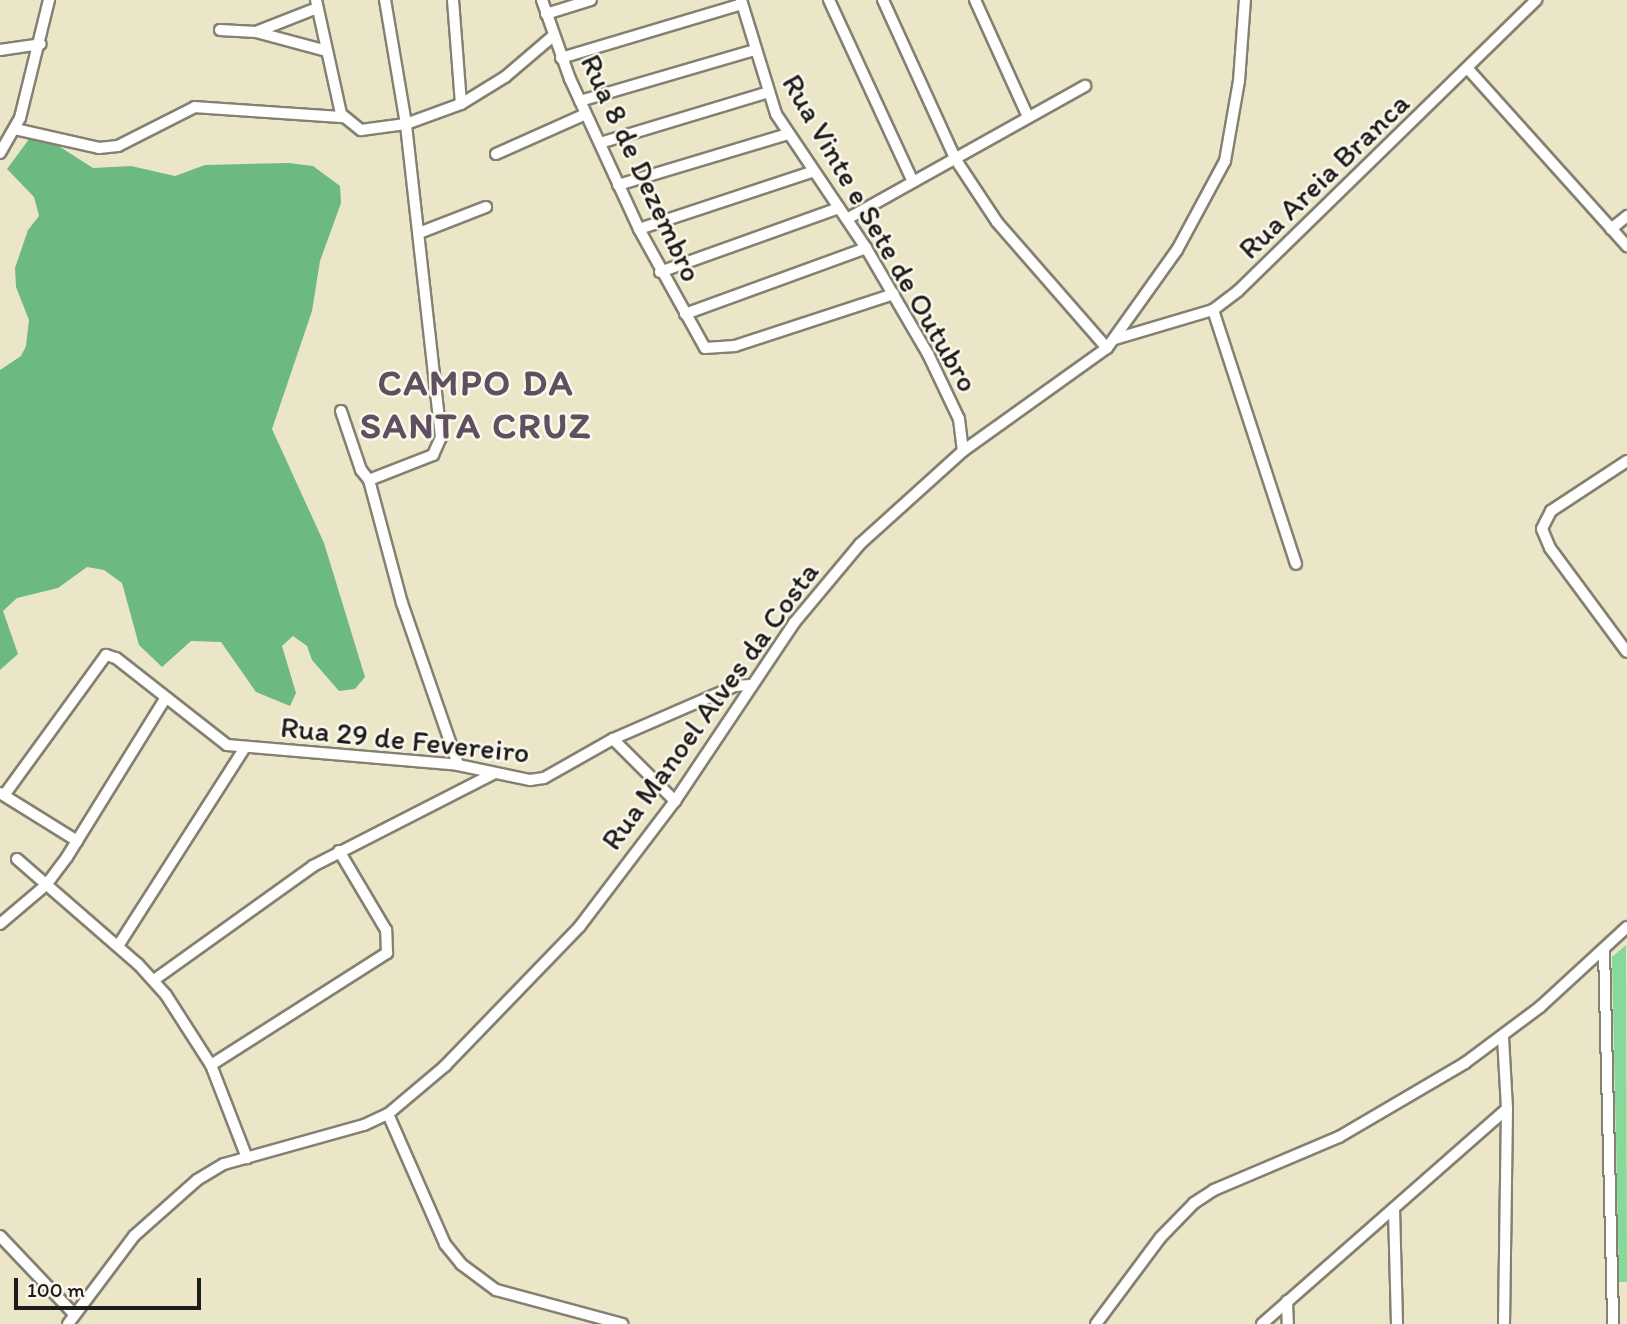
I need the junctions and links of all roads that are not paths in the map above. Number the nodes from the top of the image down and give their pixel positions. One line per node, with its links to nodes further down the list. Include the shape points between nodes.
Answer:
1 (49, 0): 17 (street)
2 (385, 0): 30 (street)
3 (453, 0): 26 (street)
4 (542, 0): 13 (street, Rua 8 de Dezembro)
5 (591, 0): 13 (street)
6 (830, 0): 39 (street)
7 (883, 0): 37 (street)
8 (975, 0): 29 (street)
9 (1245, 0): 54 (street, Rua Manoel Alves da Costa, via 1239,80 1225,161 1177,250)
10 (1536, 0): 22 (street, Rua Areia Branca)
11 (741, 2): 19 (street, Rua Vinte e Sete de Outubro); 21 (street)
12 (316, 4): 15 (street); 20 (street)
13 (546, 13): 16 (street, Rua 8 de Dezembro)
14 (220, 30): 15 (street)
15 (256, 32): 20 (street)
16 (553, 36): 21 (street, Rua 8 de Dezembro); 26 (street, via 505,77)
17 (41, 44): 18 (street); 31 (street)
18 (0, 50)
19 (754, 50): 24 (street, Rua Vinte e Sete de Outubro); 25 (street)
20 (327, 51): 28 (street)
21 (561, 58): 25 (street, Rua 8 de Dezembro)
22 (1469, 70): 46 (street); 52 (street, Rua Areia Branca, via 1252,279)
23 (1085, 86): 29 (street)
24 (766, 93): 32 (street, Rua Vinte e Sete de Outubro); 34 (street)
25 (580, 101): 27 (street, Rua 8 de Dezembro)
26 (461, 104): 30 (street)
27 (586, 114): 34 (street, Rua 8 de Dezembro); 36 (street)
28 (342, 117): 30 (street, via 360,130); 31 (street, via 195,107 118,146 99,148)
29 (1028, 117): 37 (street)
30 (406, 124): 47 (street)
31 (15, 129): 33 (street)
32 (788, 134): 38 (street, Rua Vinte e Sete de Outubro); 40 (street)
33 (4, 141): 35 (street)
34 (600, 143): 40 (street, Rua 8 de Dezembro)
35 (0, 153)
36 (496, 154)
37 (956, 160): 39 (street); 55 (street, via 997,222)
38 (814, 171): 42 (street, Rua Vinte e Sete de Outubro); 45 (street)
39 (913, 182): 44 (street)
40 (618, 185): 45 (street, Rua 8 de Dezembro)
41 (486, 207): 47 (street)
42 (839, 208): 44 (street, Rua Vinte e Sete de Outubro); 50 (street)
43 (1627, 216): 46 (street)
44 (847, 219): 49 (street, Rua Vinte e Sete de Outubro)
45 (639, 229): 50 (street, Rua 8 de Dezembro)
46 (1611, 229): 48 (street)
47 (419, 233): 59 (street, via 440,415 439,446 427,458)
48 (1627, 246)
49 (866, 248): 51 (street, Rua Vinte e Sete de Outubro); 53 (street)
50 (660, 272): 53 (street, Rua 8 de Dezembro)
51 (894, 294): 53 (street, Rua 8 de Dezembro, via 709,350); 57 (street, Rua Vinte e Sete de Outubro, via 948,392 959,419)
52 (1213, 310): 54 (street, Rua Areia Branca); 60 (street)
53 (685, 314)
54 (1115, 339): 55 (street, Rua Manoel Alves da Costa)
55 (1107, 348): 57 (street, Rua Manoel Alves da Costa)
56 (341, 411): 59 (street, via 361,470)
57 (963, 451): 62 (street, Rua Manoel Alves da Costa, via 860,544 801,614)
58 (1627, 461): 61 (street, via 1551,511 1542,529 1550,548)
59 (369, 480): 66 (street, via 402,603)
60 (1296, 564)
61 (1627, 652)
62 (751, 685): 64 (street, Rua 29 de Fevereiro, via 735,686); 69 (street, Rua Manoel Alves da Costa)
63 (165, 699): 65 (street, Rua 29 de Fevereiro, via 215,739); 68 (street, Rua 29 de Fevereiro, via 116,658 106,655); 70 (street)
64 (613, 739): 67 (street, Rua 29 de Fevereiro, via 544,778); 69 (street)
65 (244, 749): 66 (street, Rua 29 de Fevereiro); 76 (street)
66 (458, 765): 67 (street, Rua 29 de Fevereiro)
67 (493, 774): 71 (street)
68 (2, 794): 70 (street)
69 (675, 801): 82 (street, Rua Manoel Alves da Costa, via 580,926 445,1066)
70 (76, 841): 73 (street)
71 (339, 850): 78 (street); 80 (street, via 380,918 388,950)
72 (17, 859): 73 (street)
73 (46, 885): 74 (street); 76 (street)
74 (0, 924)
75 (1627, 927): 77 (street)
76 (118, 946): 78 (street)
77 (1604, 948): 79 (street); 94 (street)
78 (154, 980): 80 (street)
79 (1503, 1037): 81 (street); 89 (street, via 1339,1137 1214,1190 1194,1203 1160,1238)
80 (211, 1065): 83 (street)
81 (1507, 1109): 84 (street); 93 (street)
82 (388, 1114): 83 (street, Rua Manoel Alves da Costa, via 364,1125); 88 (street, via 446,1244 461,1264 496,1290)
83 (247, 1157): 87 (street, Rua Manoel Alves da Costa, via 197,1180 167,1204 134,1236)
84 (1394, 1209): 86 (street); 92 (street)
85 (0, 1237): 87 (street)
86 (1287, 1301): 90 (street); 91 (street)
87 (71, 1319)
88 (622, 1324)
89 (1096, 1324)
90 (1262, 1324)
91 (1288, 1324)
92 (1397, 1324)
93 (1504, 1324)
94 (1613, 1324)

